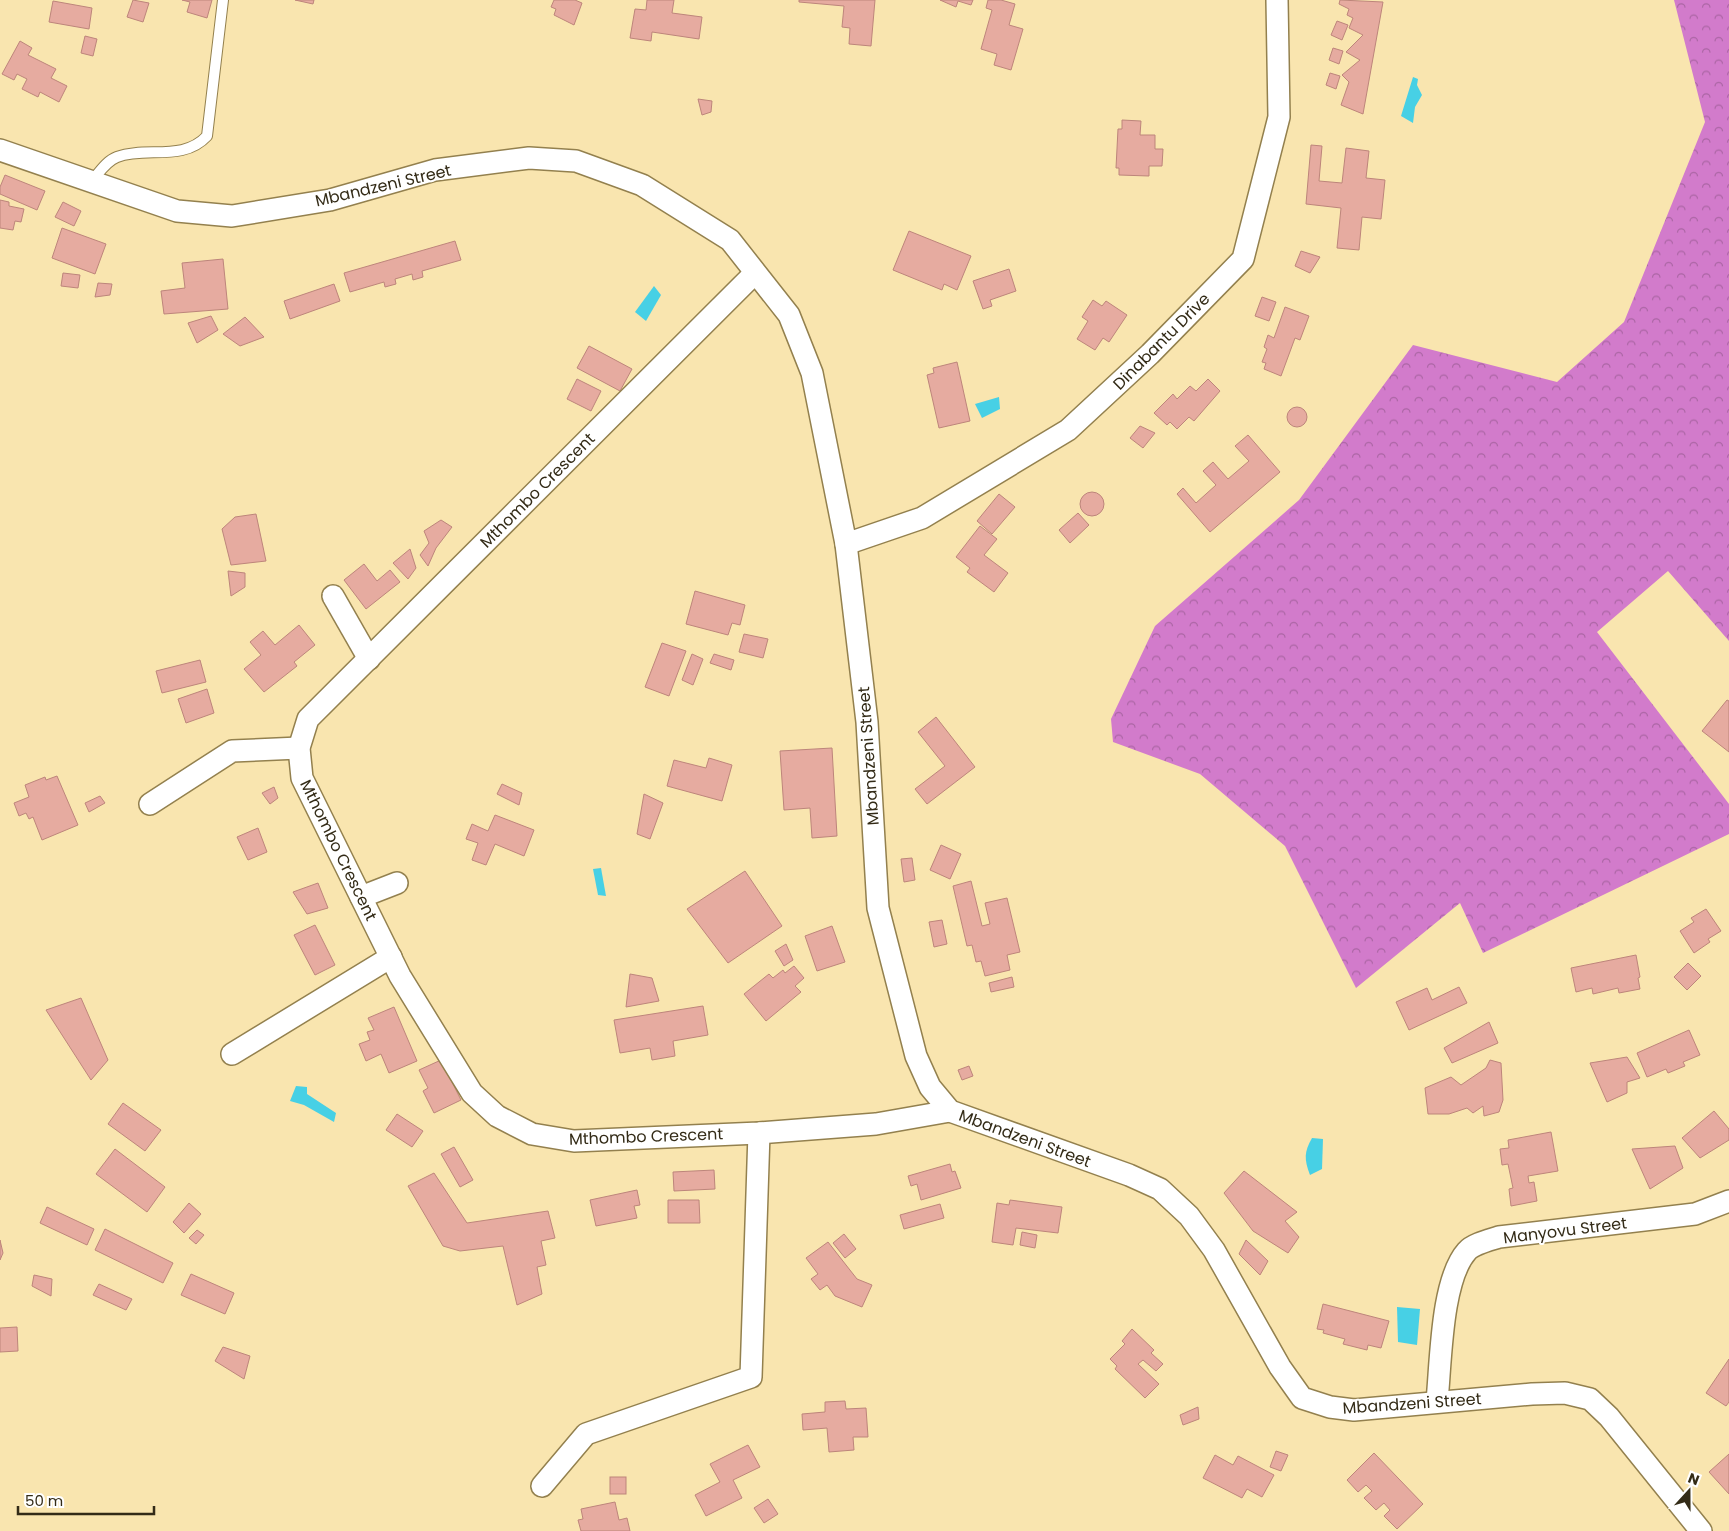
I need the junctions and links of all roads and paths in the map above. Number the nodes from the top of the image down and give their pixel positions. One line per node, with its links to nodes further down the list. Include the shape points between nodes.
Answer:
1 (223, 0): 4 (lane, via 207,136 190,149 137,152 116,158)
2 (1277, 0): 6 (street, Dinabantu Drive, via 1279,117 1243,259 1150,354 1068,430 922,518)
3 (0, 150): 4 (street, Mbandzeni Street)
4 (92, 182): 5 (street, Mbandzeni Street, via 177,211 232,216 330,200 435,170 530,158 576,161 642,186 730,240)
5 (754, 274): 6 (street, Mbandzeni Street, via 789,315 812,373); 8 (street, Mthombo Crescent)
6 (846, 544): 15 (street, Mbandzeni Street, via 868,722 878,908 916,1056 930,1087)
7 (333, 596): 8 (street)
8 (369, 658): 9 (street, Mthombo Crescent, via 308,719)
9 (299, 748): 10 (street, via 232,751); 12 (street, Mthombo Crescent, via 302,778)
10 (150, 804)
11 (397, 883): 12 (street)
12 (361, 897): 13 (street, Mthombo Crescent)
13 (391, 957): 14 (street); 16 (street, Mthombo Crescent, via 472,1093 497,1116 532,1134 574,1141)
14 (232, 1054)
15 (950, 1111): 16 (street, Mthombo Crescent, via 876,1124); 18 (street, Mbandzeni Street, via 1129,1175 1160,1190 1189,1216 1214,1250 1280,1367 1302,1398 1330,1408 1354,1410)
16 (760, 1133): 19 (street, via 751,1377 586,1434)
17 (1729, 1201): 18 (street, Manyovu Street, via 1696,1214 1499,1237 1468,1249 1457,1266 1448,1296)
18 (1437, 1401): 20 (street, Mbandzeni Street, via 1565,1393 1590,1399 1609,1417)
19 (542, 1486)
20 (1701, 1531)

